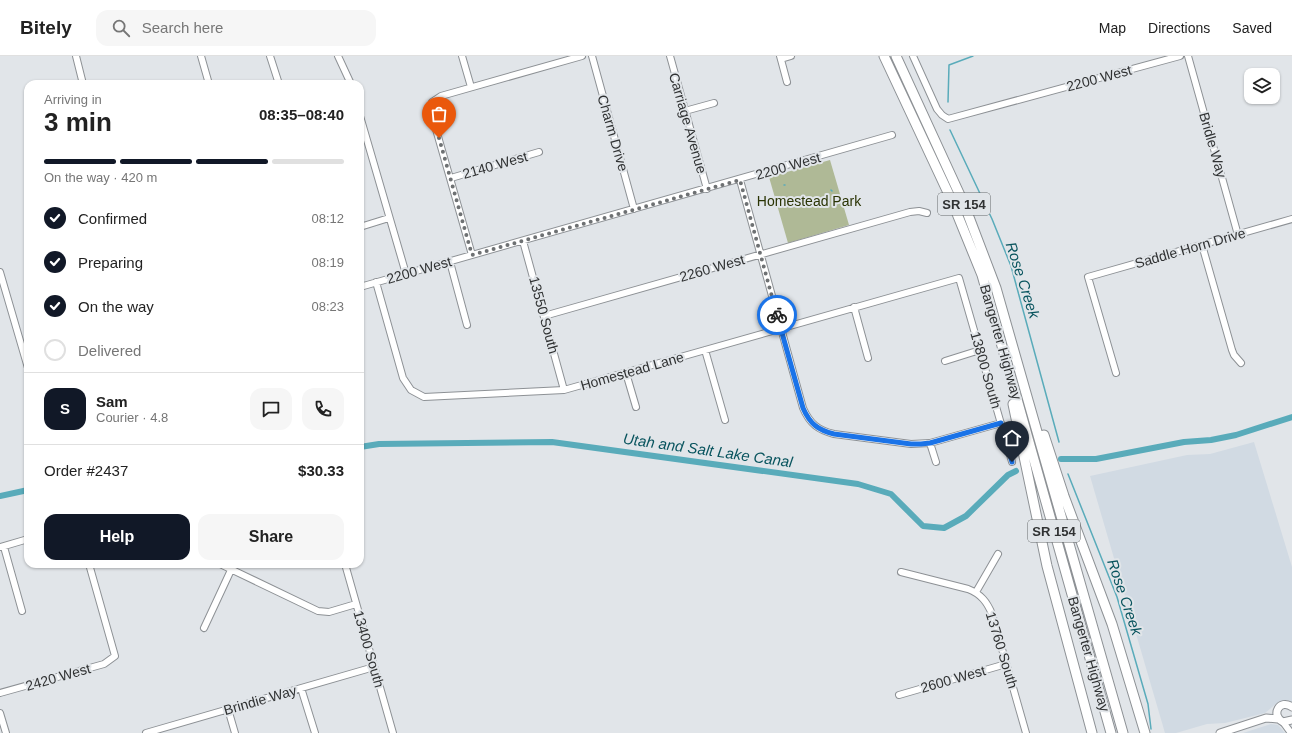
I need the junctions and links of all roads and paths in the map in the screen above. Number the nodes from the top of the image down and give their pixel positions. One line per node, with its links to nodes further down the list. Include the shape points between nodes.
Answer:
1 (76, 56): 16 (street)
2 (201, 56): 17 (street)
3 (270, 56): 18 (street)
4 (338, 56): 19 (street)
5 (462, 56): 21 (street)
6 (582, 56): 21 (street)
7 (592, 56): 30 (street, Charm Drive)
8 (670, 56): 23 (street, Carriage Avenue)
9 (791, 56): 15 (street)
10 (884, 56): 50 (highway, Bangerter Highway / SR 154, via 958,214 982,275)
11 (896, 56): 55 (highway, Bangerter Highway / SR 154, via 977,236)
12 (913, 56): 13 (street, 2200 West, via 937,108 948,119)
13 (1180, 56)
14 (1188, 56): 35 (street, Bridle Way)
15 (780, 58): 20 (street)
16 (82, 80)
17 (208, 80)
18 (277, 80)
19 (349, 80)
20 (787, 82)
21 (471, 87): 27 (street, via 441,96 432,102 431,112)
22 (714, 103): 23 (street)
23 (685, 110): 29 (street, Carriage Avenue)
24 (364, 130): 32 (street)
25 (892, 135): 28 (street, 2200 West)
26 (539, 152): 27 (street, 2140 West)
27 (451, 178): 39 (street)
28 (740, 180): 29 (street, 2200 West); 38 (street)
29 (707, 189): 30 (street, 2200 West)
30 (634, 209): 36 (street, 2200 West)
31 (927, 213): 38 (street, 2260 West, via 910,212)
32 (389, 218): 34 (street); 42 (street)
33 (1292, 219): 35 (street, Saddle Horn Drive)
34 (364, 226)
35 (1238, 235): 37 (street, Saddle Horn Drive)
36 (523, 241): 39 (street, 2200 West); 47 (street, 13550 South)
37 (1202, 245): 57 (street, via 1232,350); 59 (street, Saddle Horn Drive, via 1088,277)
38 (760, 254): 47 (street, 2260 West); 49 (street)
39 (472, 255): 40 (street, 2200 West)
40 (450, 262): 42 (street, 2200 West); 48 (street)
41 (0, 272): 53 (street)
42 (406, 274): 44 (street, 2200 West)
43 (959, 278): 46 (street, Homestead Lane); 52 (street, 13800 South)
44 (376, 282): 45 (street, 2200 West); 60 (street, Homestead Lane, via 403,378 411,390 424,397)
45 (364, 286)
46 (854, 307): 49 (street, Homestead Lane); 54 (street)
47 (544, 316): 60 (street, 13550 South)
48 (467, 325)
49 (781, 328): 51 (street, Homestead Lane); 64 (street, via 803,408 814,426 834,434 911,444)
50 (998, 329): 97 (highway, via 1039,536); 98 (highway, Bangerter Highway / SR 154)
51 (705, 350): 58 (street, Homestead Lane); 62 (street)
52 (980, 350): 56 (street); 63 (street, 13800 South)
53 (24, 354)
54 (868, 358)
55 (1017, 358): 99 (highway, Bangerter Highway / SR 154); 100 (highway, via 1066,502 1112,624)
56 (945, 361)
57 (1241, 363)
58 (626, 372): 60 (street, Homestead Lane); 61 (street)
59 (1116, 373)
60 (564, 390)
61 (636, 408)
62 (725, 420)
63 (1001, 423): 64 (street); 66 (street, 13800 South)
64 (930, 443): 65 (street)
65 (936, 462)
66 (1012, 462)
67 (24, 539): 68 (street)
68 (2, 547): 77 (street)
69 (998, 554): 75 (street)
70 (89, 568): 82 (street, 2420 West, via 115,656 104,664)
71 (227, 568): 73 (street)
72 (346, 568): 76 (street, 13400 South)
73 (231, 570): 76 (street, via 318,611 329,612); 78 (street)
74 (901, 572): 75 (street)
75 (976, 592): 79 (street, 13760 South, via 989,608)
76 (356, 604): 80 (street, 13400 South)
77 (22, 611)
78 (204, 628)
79 (1006, 664): 83 (street, 2600 West); 96 (street, 13760 South)
80 (374, 667): 81 (street, Brindie Way); 95 (street, 13400 South)
81 (301, 688): 85 (street, Brindie Way); 94 (street)
82 (0, 694)
83 (899, 695)
84 (1292, 706): 86 (main road, via 1283,704)
85 (228, 709): 92 (street, Brindie Way); 93 (street)
86 (1277, 709): 88 (main road); 89 (main road, via 1276,714)
87 (0, 713): 91 (street)
88 (1266, 718): 89 (main road); 101 (main road)
89 (1281, 721): 90 (main road); 102 (street)
90 (1292, 721): 102 (street)
91 (6, 733)
92 (146, 733)
93 (235, 733)
94 (315, 733)
95 (393, 733)
96 (1026, 733)
97 (1092, 733)
98 (1111, 733)
99 (1123, 733)
100 (1145, 733)
101 (1220, 733)
102 (1291, 733)

